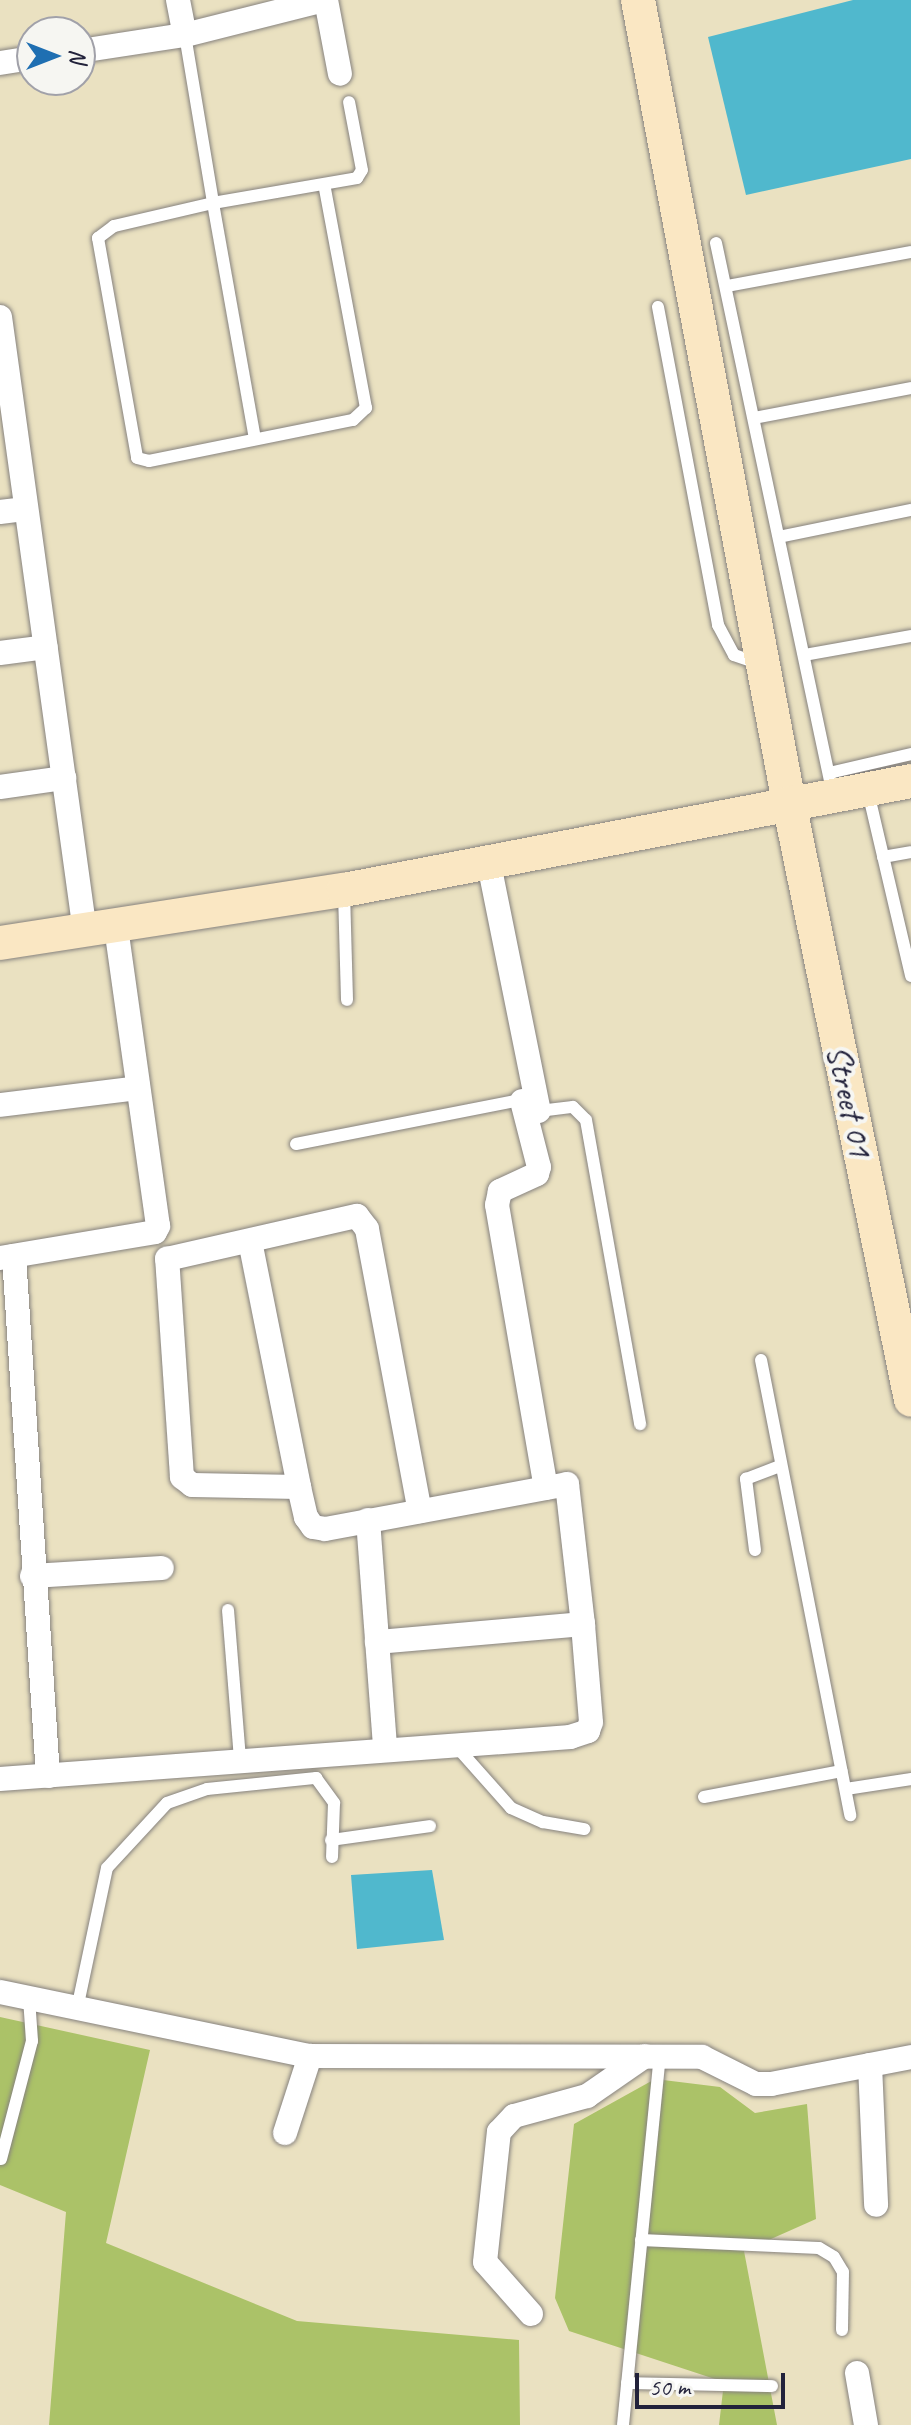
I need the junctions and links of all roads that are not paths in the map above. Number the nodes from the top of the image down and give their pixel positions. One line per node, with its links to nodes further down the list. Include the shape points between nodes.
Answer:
1 (178, 0): 4 (street)
2 (325, 0): 4 (street); 6 (street)
3 (638, 0): 27 (street, Street 01)
4 (185, 35): 5 (street); 9 (lane)
5 (96, 49)
6 (340, 74)
7 (349, 102): 8 (lane, via 362,170 357,178)
8 (325, 188): 9 (lane); 18 (lane, via 366,408 353,420)
9 (213, 203): 18 (lane); 18 (lane, via 114,226 98,238 131,442 137,458 149,461)
10 (716, 243): 12 (lane)
11 (911, 252): 12 (lane)
12 (727, 286): 17 (lane)
13 (658, 307): 27 (lane, via 718,625 734,655)
14 (0, 317): 15 (street)
15 (4, 372): 19 (street)
16 (911, 388): 17 (lane)
17 (754, 418): 22 (lane)
18 (255, 439)
19 (26, 509): 21 (street); 24 (street)
20 (911, 510): 22 (lane)
21 (0, 512)
22 (779, 537): 26 (lane)
23 (911, 636): 26 (lane)
24 (46, 647): 25 (street); 29 (street)
25 (0, 653)
26 (804, 655): 31 (lane)
27 (763, 665): 34 (street, Street 01)
28 (911, 754): 31 (lane)
29 (64, 778): 32 (street); 39 (street)
30 (911, 781): 33 (street)
31 (831, 784): 33 (street); 34 (street)
32 (0, 787)
33 (867, 789): 36 (lane)
34 (789, 803): 37 (street); 50 (street, Street 01)
35 (911, 852): 36 (lane)
36 (883, 857): 41 (lane)
37 (488, 859): 38 (street); 44 (street)
38 (344, 890): 39 (street); 42 (lane)
39 (101, 930): 40 (street); 43 (street)
40 (0, 943)
41 (911, 976)
42 (347, 1000)
43 (138, 1088): 45 (street); 48 (street, via 155,1232)
44 (532, 1102): 46 (lane); 51 (lane, via 573,1107 586,1120); 54 (street, via 537,1174 500,1191 497,1205)
45 (0, 1105)
46 (296, 1144)
47 (250, 1241): 53 (street); 53 (street, via 167,1259 178,1466 192,1485); 55 (street, via 343,1215 357,1216 367,1229)
48 (7, 1257): 59 (street)
49 (761, 1360): 52 (lane)
50 (911, 1400)
51 (640, 1424)
52 (780, 1466): 57 (lane, via 746,1479); 66 (lane)
53 (299, 1487): 56 (street, via 313,1527)
54 (546, 1488): 55 (street); 61 (street, via 567,1484)
55 (420, 1511): 56 (street)
56 (368, 1520): 62 (street)
57 (755, 1550)
58 (162, 1568): 59 (street)
59 (32, 1576): 67 (street)
60 (228, 1610): 65 (lane)
61 (583, 1624): 62 (street); 63 (street, via 591,1707 588,1731 570,1737)
62 (377, 1642): 64 (street)
63 (454, 1744): 64 (street); 74 (lane, via 474,1773 511,1808 543,1822)
64 (385, 1748): 65 (street)
65 (240, 1758): 67 (street)
66 (842, 1771): 70 (lane); 71 (lane)
67 (48, 1776): 68 (street)
68 (0, 1779)
69 (911, 1779): 70 (lane)
70 (846, 1789): 72 (lane)
71 (704, 1797)
72 (850, 1815)
73 (430, 1826): 75 (lane)
74 (584, 1829)
75 (331, 1840): 76 (lane); 79 (lane, via 334,1803 316,1778 207,1789 167,1803 107,1868)
76 (332, 1857)
77 (0, 1992): 78 (street)
78 (29, 1998): 79 (street); 85 (lane, via 32,2041)
79 (77, 2009): 80 (street)
80 (310, 2056): 81 (street); 84 (street)
81 (652, 2056): 83 (street, via 716,2060 756,2084); 87 (lane); 88 (street, via 587,2096 514,2116 499,2132 485,2262)
82 (911, 2057): 83 (street)
83 (870, 2065): 86 (street)
84 (285, 2133)
85 (1, 2159)
86 (876, 2205)
87 (641, 2240): 89 (lane, via 819,2248 834,2257 843,2272); 91 (lane)
88 (531, 2314)
89 (842, 2330)
90 (857, 2373): 94 (street)
91 (627, 2383): 92 (lane); 93 (lane)
92 (772, 2386)
93 (623, 2425)
94 (866, 2425)

